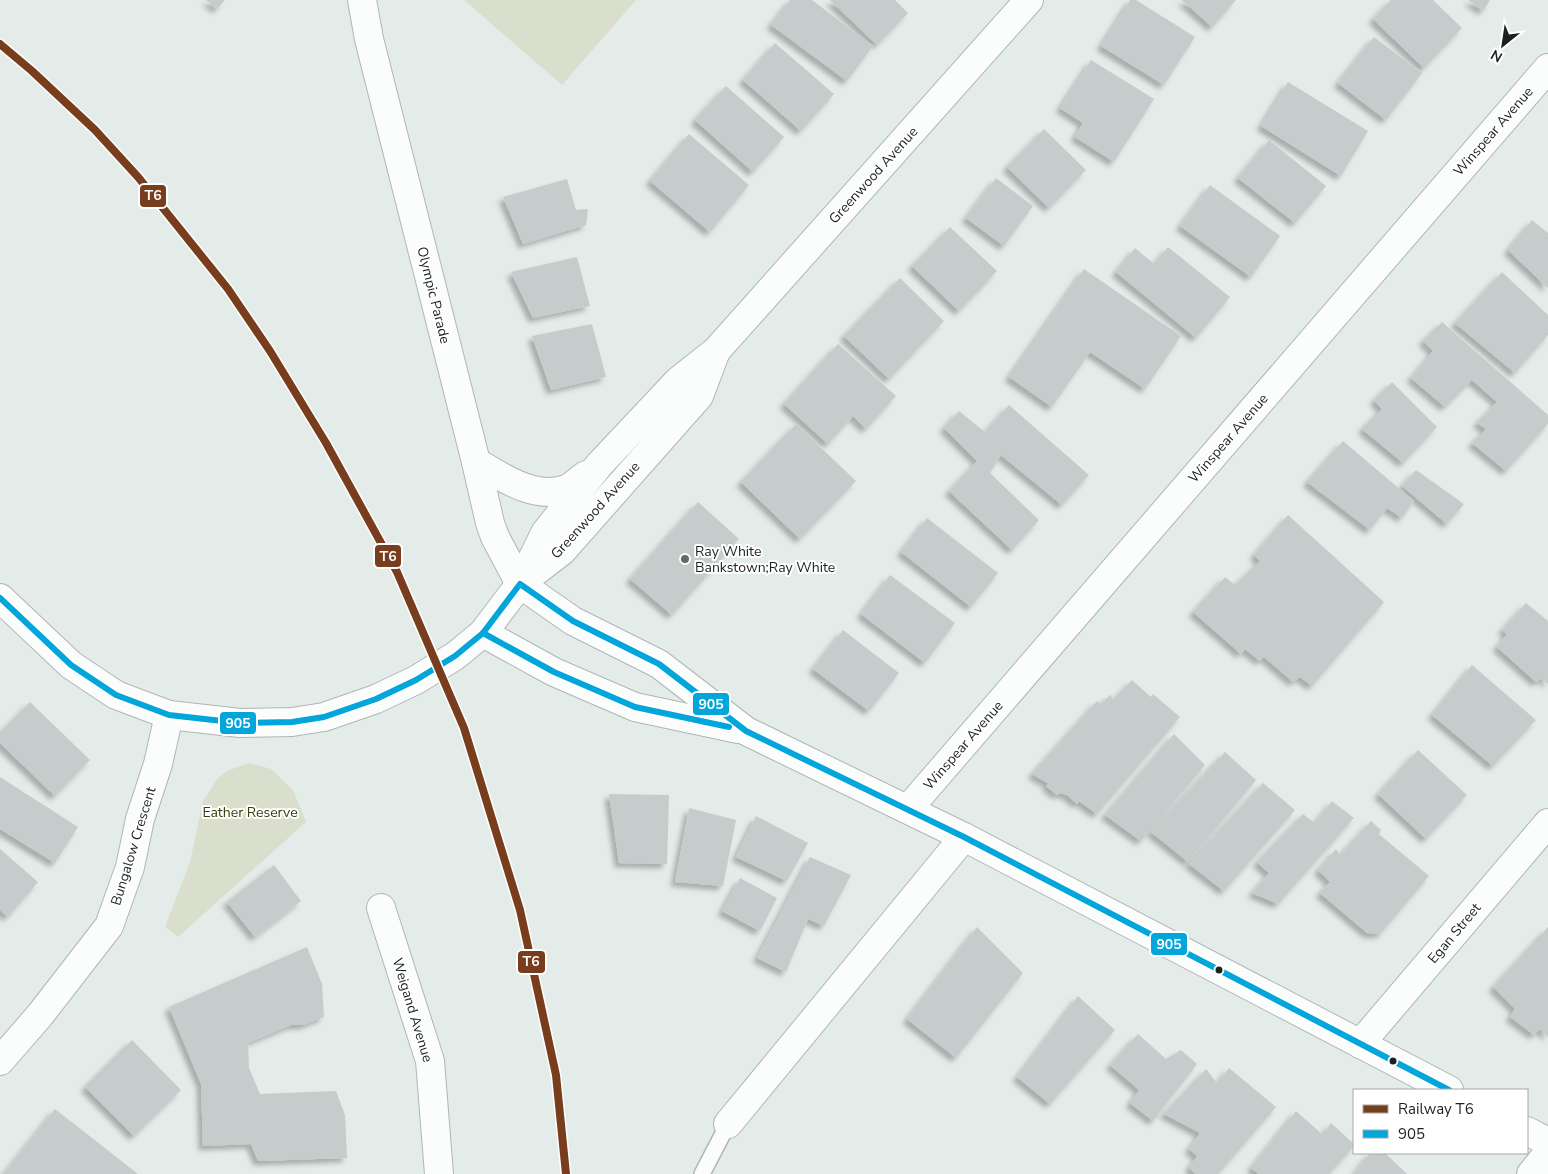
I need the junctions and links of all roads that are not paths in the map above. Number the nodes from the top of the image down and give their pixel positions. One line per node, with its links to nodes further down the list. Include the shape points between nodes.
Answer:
1 (362, 0): 5 (main road, Olympic Parade, via 369,39)
2 (1029, 0): 4 (main road, Greenwood Avenue)
3 (1548, 68): 12 (main road, Winspear Avenue)
4 (716, 351): 6 (main road, Greenwood Avenue, via 678,380); 7 (main road, Greenwood Avenue, via 698,396 562,551)
5 (476, 462): 6 (main road, via 507,480 548,492 568,488); 7 (main road, Olympic Parade, via 495,537)
6 (599, 465): 7 (main road, Greenwood Avenue, via 545,533)
7 (520, 584): 9 (main road); 11 (main road, via 573,621 659,664)
8 (0, 598): 10 (main road, via 71,665 116,694)
9 (483, 633): 10 (main road, via 455,656 416,680 376,699 324,717 292,722 240,723); 11 (main road, via 554,672 635,707)
10 (170, 715): 17 (main road, Bungalow Crescent, via 140,819 130,867 109,926)
11 (746, 731): 12 (main road)
12 (908, 809): 14 (main road)
13 (1548, 823): 16 (main road, Egan Street)
14 (964, 837): 16 (main road); 19 (main road)
15 (382, 908): 23 (main road, Weigand Avenue, via 430,1061)
16 (1360, 1044): 18 (main road)
17 (0, 1061)
18 (1447, 1089)
19 (728, 1124): 24 (lane)
20 (1528, 1132): 21 (main road)
21 (1548, 1142)
22 (1548, 1153): 25 (main road)
23 (439, 1174)
24 (702, 1174)
25 (1531, 1174)

